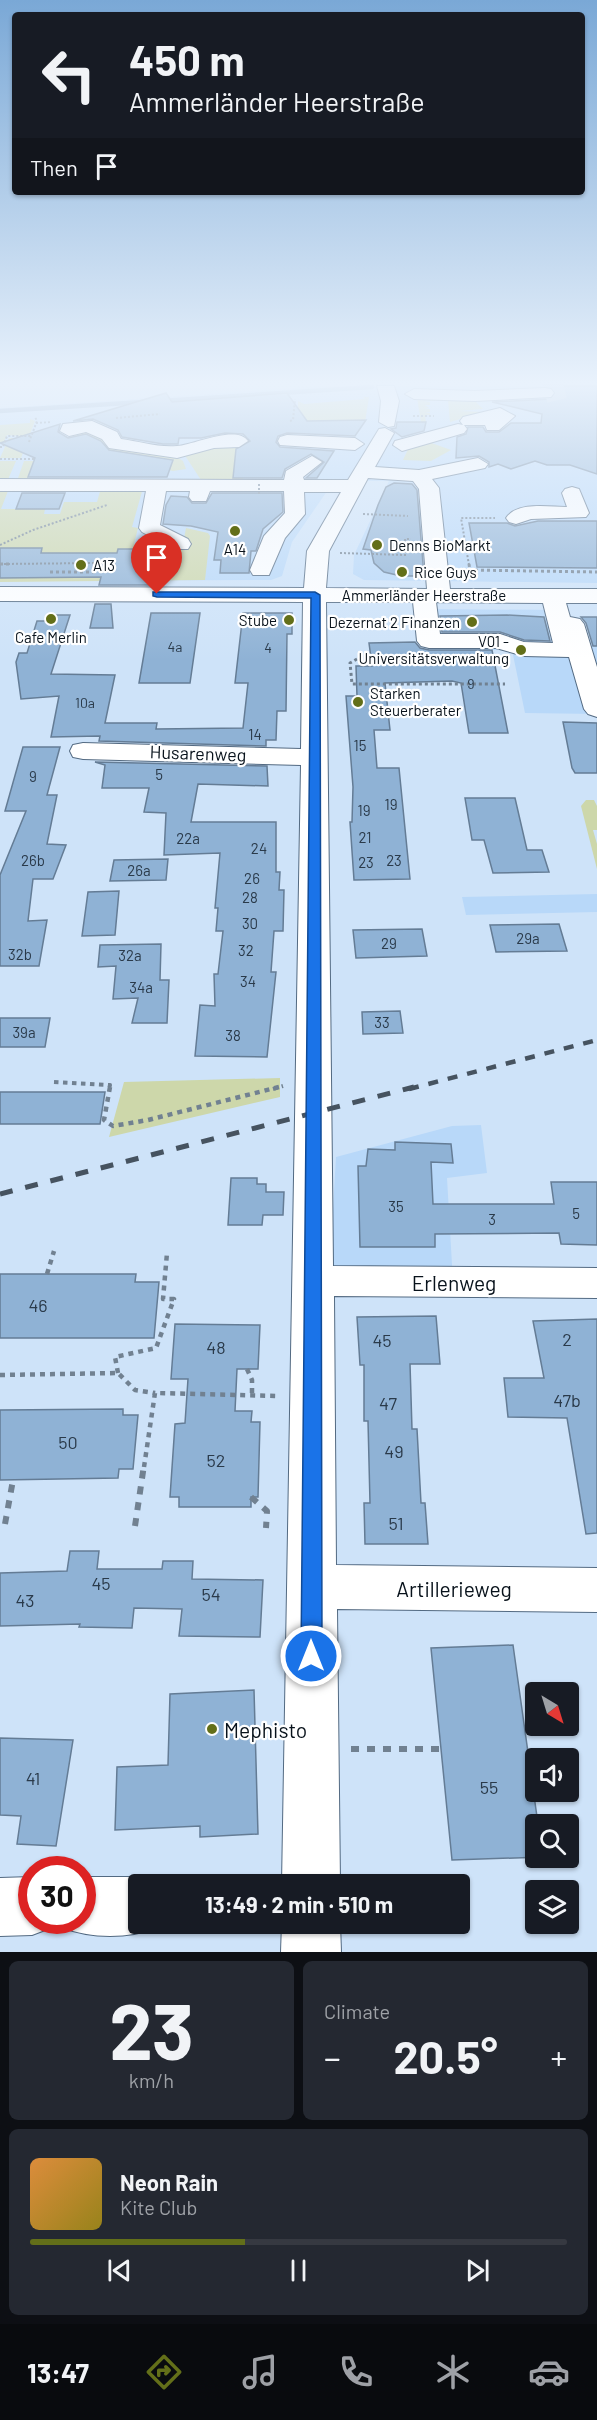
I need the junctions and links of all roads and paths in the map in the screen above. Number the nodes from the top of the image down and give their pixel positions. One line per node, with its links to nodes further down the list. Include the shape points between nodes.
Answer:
1 (191, 477): 11 (street)
2 (294, 477): 12 (street)
3 (333, 477): 5 (street, via 333,481)
4 (339, 477): 12 (street)
5 (347, 477)
6 (360, 477): 21 (street)
7 (434, 477): 17 (street, via 429,488)
8 (158, 482): 10 (street, via 67,492); 11 (street); 20 (path); 28 (street, via 149,528 180,535)
9 (259, 484): 14 (path, bridge)
10 (0, 485)
11 (196, 485): 12 (street)
12 (296, 485): 30 (street, via 292,496 295,514 275,536 255,570)
13 (572, 493): 15 (street)
14 (259, 494)
15 (588, 513): 18 (street, via 528,513)
16 (367, 515): 17 (path, via 393,512)
17 (433, 516): 19 (street)
18 (516, 518): 25 (path, via 461,518)
19 (435, 539): 21 (path, via 405,539 406,555); 32 (street)
20 (0, 545)
21 (318, 551): 30 (street)
22 (97, 563): 23 (path); 24 (path); 26 (path, via 94,572)
23 (114, 563)
24 (0, 564)
25 (470, 570): 27 (path); 29 (path)
26 (50, 572)
27 (597, 572)
28 (176, 580): 30 (street, Ammerländer Heerstraße); 31 (street, Ammerländer Heerstraße)
29 (472, 585)
30 (299, 588): 32 (street, Ammerländer Heerstraße); 39 (street)
31 (0, 594)
32 (431, 595): 33 (street, Ammerländer Heerstraße); 33 (street, via 429,641 500,642 526,650 567,650)
33 (558, 596): 34 (street, Ammerländer Heerstraße); 37 (street)
34 (597, 596)
35 (357, 658): 36 (path, via 350,663 352,684)
36 (505, 684)
37 (597, 709)
38 (83, 752): 39 (street, Husarenweg)
39 (314, 757): 40 (street)
40 (315, 1078): 41 (path, via 113,1126 104,1120 110,1085); 45 (street)
41 (54, 1082)
42 (54, 1251): 44 (path)
43 (167, 1253): 48 (path, via 163,1299 174,1299 156,1348 115,1356)
44 (47, 1274)
45 (312, 1281): 46 (street, Erlenweg); 58 (street)
46 (597, 1283)
47 (247, 1370): 51 (path)
48 (118, 1373): 49 (path); 50 (path, via 135,1390)
49 (0, 1375)
50 (155, 1393): 51 (path); 56 (path)
51 (252, 1395): 52 (path)
52 (291, 1396)
53 (13, 1480): 55 (path)
54 (251, 1497): 57 (path, via 267,1511)
55 (5, 1524)
56 (135, 1526)
57 (266, 1528)
58 (312, 1587): 59 (street, Artillerieweg); 62 (street)
59 (597, 1590)
60 (346, 1749): 61 (path)
61 (441, 1749)
62 (311, 1874)
63 (0, 1906): 64 (street)
64 (18, 1906)
65 (96, 1906): 66 (street)
66 (128, 1906)
67 (311, 1934): 68 (street)
68 (310, 1952)

